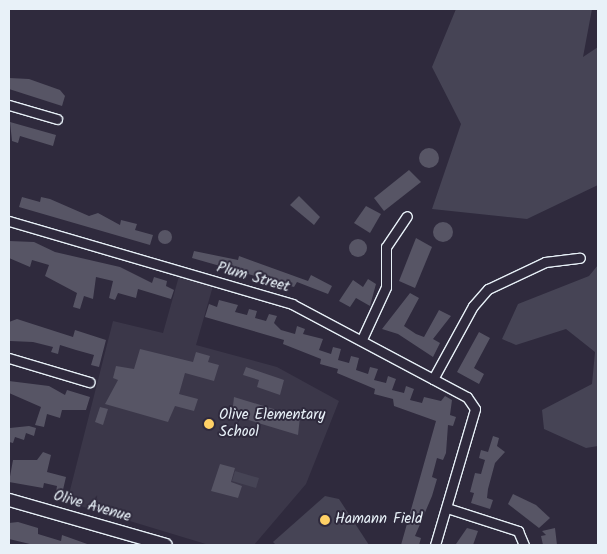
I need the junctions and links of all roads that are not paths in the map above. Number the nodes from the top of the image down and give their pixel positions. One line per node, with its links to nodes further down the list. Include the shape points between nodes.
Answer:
1 (9, 105): 2 (street)
2 (57, 119)
3 (407, 216): 6 (street, via 386,246 386,287)
4 (9, 221): 6 (street, Plum Street, via 292,304)
5 (580, 258): 8 (street, via 545,262 488,289 473,306)
6 (362, 339): 8 (street, Plum Street)
7 (9, 358): 9 (street)
8 (434, 379): 11 (street, Plum Street, via 473,402 475,410)
9 (89, 382)
10 (9, 500): 12 (street, Olive Avenue)
11 (447, 508): 13 (street); 14 (street, via 518,531)
12 (166, 545)
13 (435, 545)
14 (524, 545)

